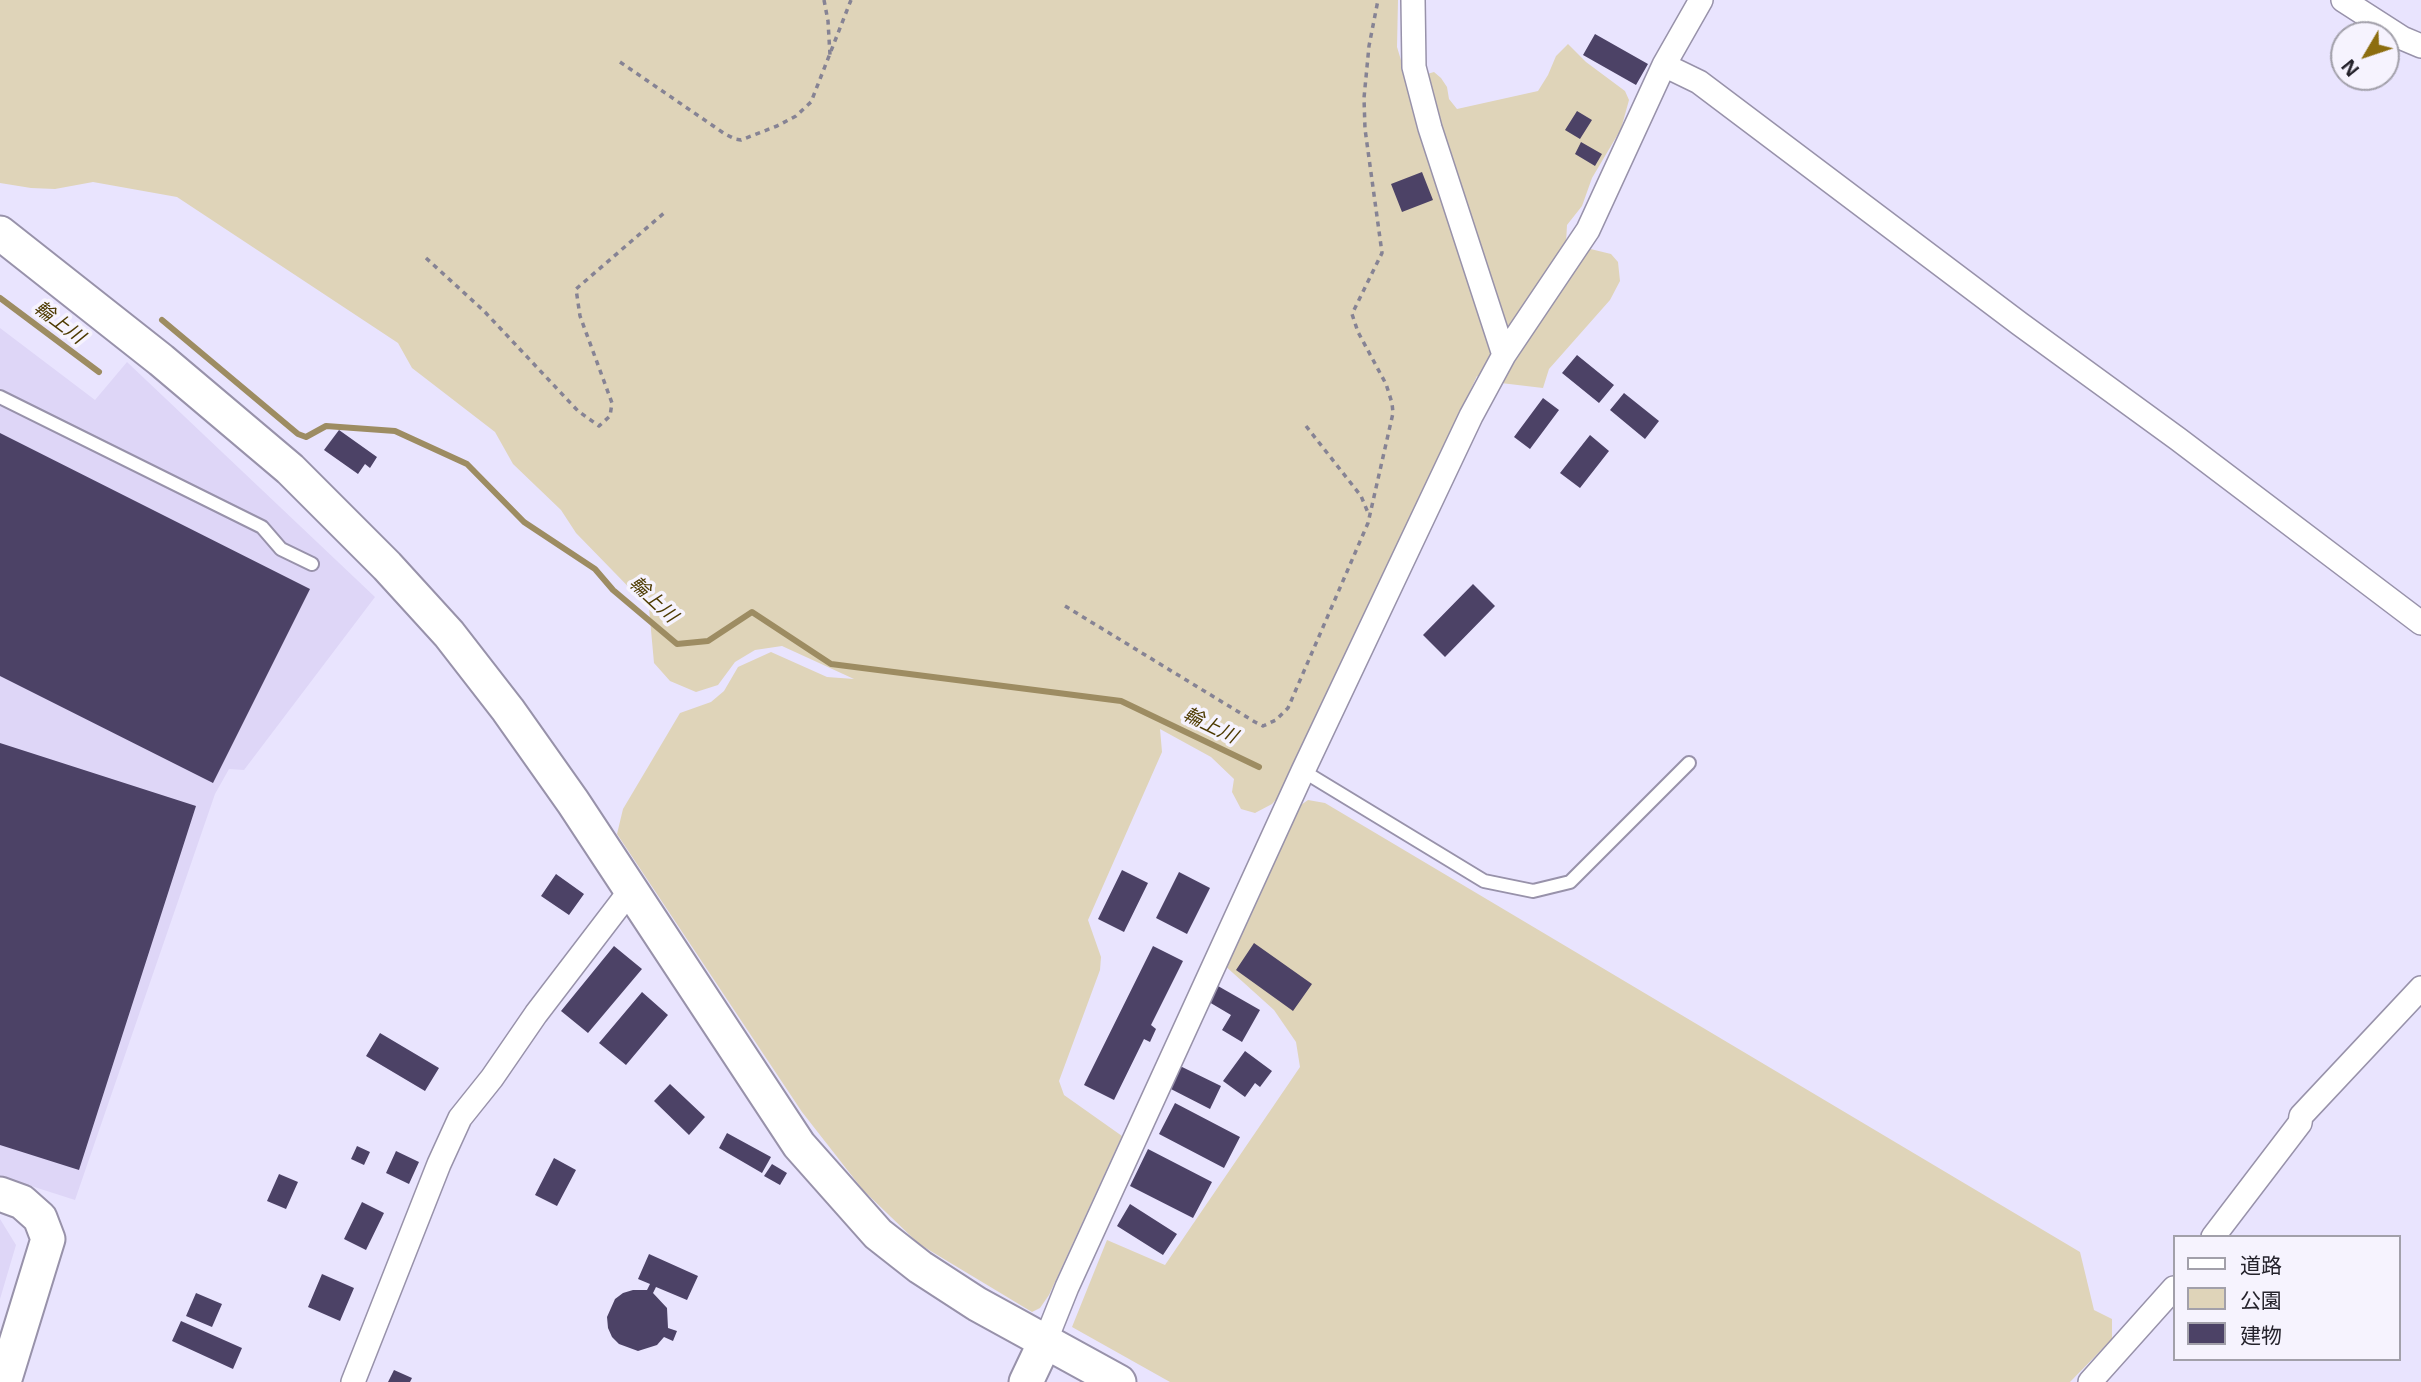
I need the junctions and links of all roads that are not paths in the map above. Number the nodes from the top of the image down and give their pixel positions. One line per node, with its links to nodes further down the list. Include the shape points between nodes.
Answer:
1 (1413, 0): 7 (street, via 1414,67)
2 (1701, 0): 5 (street)
3 (2343, 0): 4 (street)
4 (2421, 46)
5 (1664, 65): 7 (street, via 1588,230); 10 (street, via 1699,82)
6 (0, 233): 13 (street, via 280,461 387,566 449,634 508,710)
7 (1504, 355): 12 (street)
8 (0, 397): 9 (lane, via 262,527 281,549)
9 (312, 564)
10 (2421, 623)
11 (1689, 763): 12 (lane, via 1570,882 1532,891 1484,881)
12 (1303, 771): 18 (street)
13 (630, 891): 18 (street, via 799,1144 878,1234 943,1282); 20 (street, via 460,1118)
14 (2421, 988): 16 (street, via 2301,1116)
15 (0, 1194): 19 (street, via 22,1202 40,1218 48,1239)
16 (2215, 1235)
17 (2172, 1290): 23 (street)
18 (1045, 1342): 21 (street); 22 (street)
19 (4, 1382)
20 (353, 1382)
21 (1026, 1382)
22 (1119, 1382)
23 (2090, 1382)

